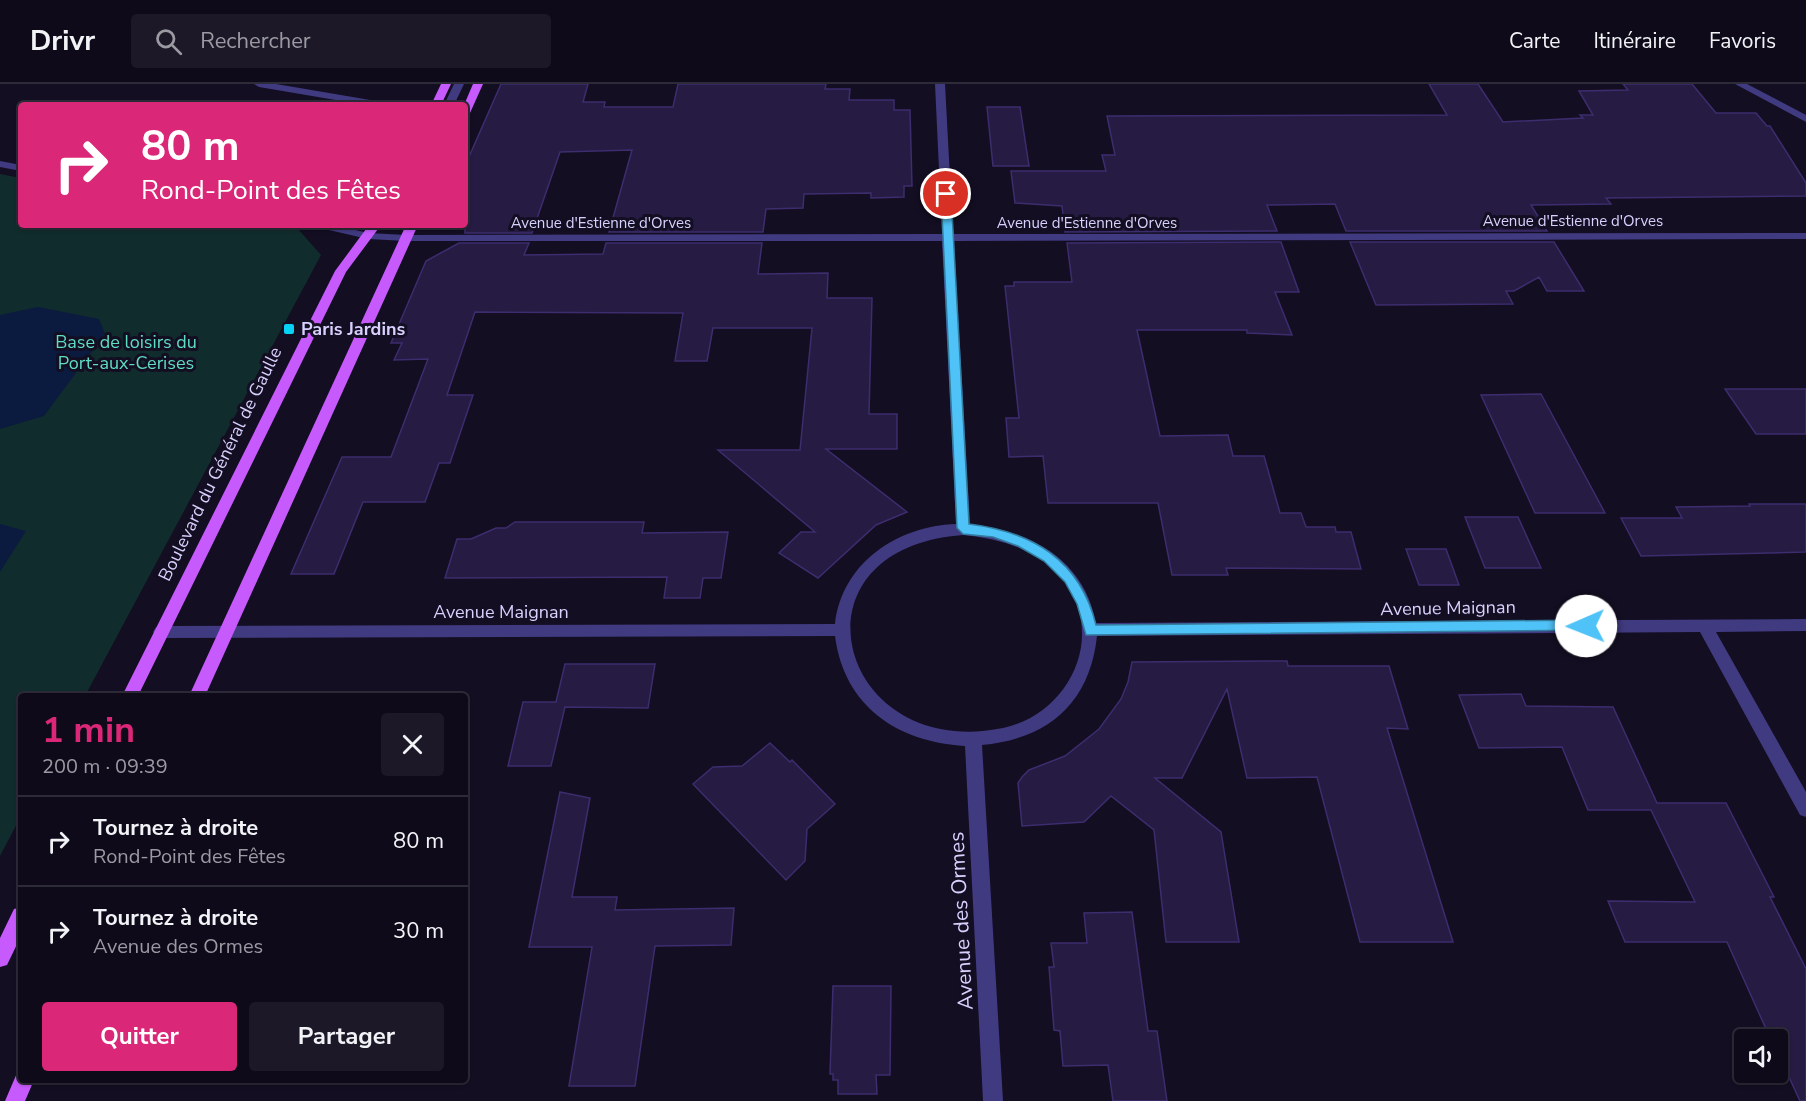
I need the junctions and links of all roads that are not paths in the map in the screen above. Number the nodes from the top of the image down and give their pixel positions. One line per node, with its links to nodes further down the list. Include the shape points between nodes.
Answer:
1 (259, 84): 7 (street)
2 (446, 84): 8 (main road)
3 (459, 84): 9 (street)
4 (478, 84): 10 (main road)
5 (940, 84): 18 (street)
6 (1740, 84): 11 (street)
7 (364, 102)
8 (437, 102)
9 (450, 102)
10 (468, 106)
11 (1806, 119)
12 (0, 164): 13 (street)
13 (18, 167)
14 (346, 228): 15 (street, Avenue d'Estienne d'Orves)
15 (372, 231): 16 (street, Avenue d'Estienne d'Orves); 24 (main road, Boulevard du Général de Gaulle, via 341,271)
16 (409, 231): 18 (street, Avenue d'Estienne d'Orves); 25 (main road)
17 (1806, 236): 18 (street, Avenue d'Estienne d'Orves)
18 (949, 238): 19 (street)
19 (963, 528): 22 (street, via 903,541 878,556 858,577 845,602); 23 (street, via 1023,542 1049,558 1069,578 1084,603)
20 (1704, 625): 21 (street, Avenue Maignan); 23 (street, Avenue Maignan); 29 (street)
21 (1806, 625)
22 (840, 630): 25 (street, Avenue Maignan); 28 (street, via 844,657 858,684 878,707 906,725 939,736)
23 (1091, 630): 28 (street, via 1086,665 1079,683 1062,705 1037,723 1007,735)
24 (161, 632): 25 (street, Avenue Maignan); 26 (main road, Boulevard du Général de Gaulle)
25 (226, 633): 27 (main road)
26 (131, 693)
27 (198, 693)
28 (974, 740): 34 (street, Avenue des Ormes)
29 (1806, 809)
30 (18, 922): 31 (main road)
31 (0, 958)
32 (23, 1083): 33 (main road)
33 (15, 1101)
34 (993, 1101)

